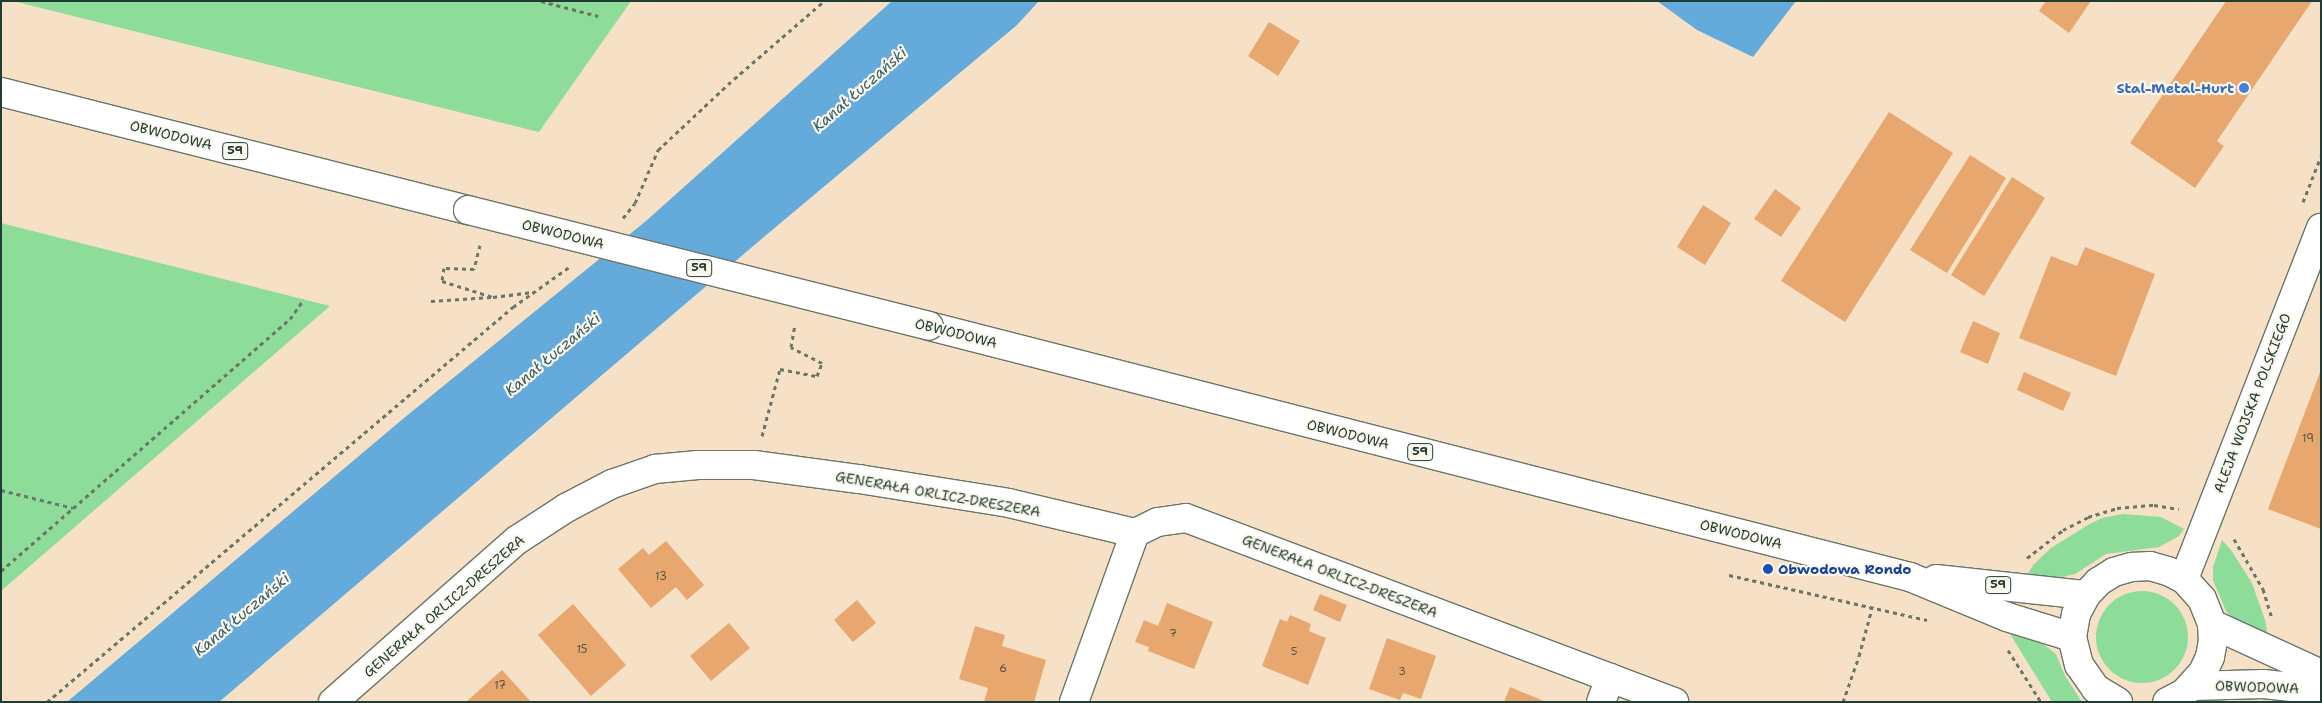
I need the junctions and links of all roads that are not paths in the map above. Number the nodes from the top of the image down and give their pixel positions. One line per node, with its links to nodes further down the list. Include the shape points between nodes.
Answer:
1 (1, 92): 4 (main road, OBWODOWA / 59, bridge)
2 (2321, 228): 5 (main road, ALEJA WOJSKA POLSKIEGO)
3 (1135, 533): 11 (main road, GENERAŁA ORLICZ-DRESZERA, via 1158,522 1186,518); 14 (main road, GENERAŁA ORLICZ-DRESZERA, via 1008,503 754,465 655,469 612,484 566,508 517,540); 15 (main road)
4 (1910, 577): 6 (main road, OBWODOWA / 59); 8 (main road, OBWODOWA / 59, via 2007,618)
5 (2184, 579): 6 (main road, via 2150,566 2132,567 2114,572); 7 (main road, via 2202,599)
6 (2086, 595): 8 (main road, via 2076,614)
7 (2212, 624): 9 (main road, OBWODOWA); 10 (main road, via 2210,657)
8 (2072, 636): 13 (main road, via 2078,665)
9 (2321, 674)
10 (2193, 686): 12 (main road, OBWODOWA, via 2263,684); 17 (main road)
11 (1606, 690): 16 (main road, GENERAŁA ORLICZ-DRESZERA)
12 (2321, 690)
13 (2103, 697)
14 (333, 702)
15 (1074, 702)
16 (1674, 702)
17 (2167, 702)

